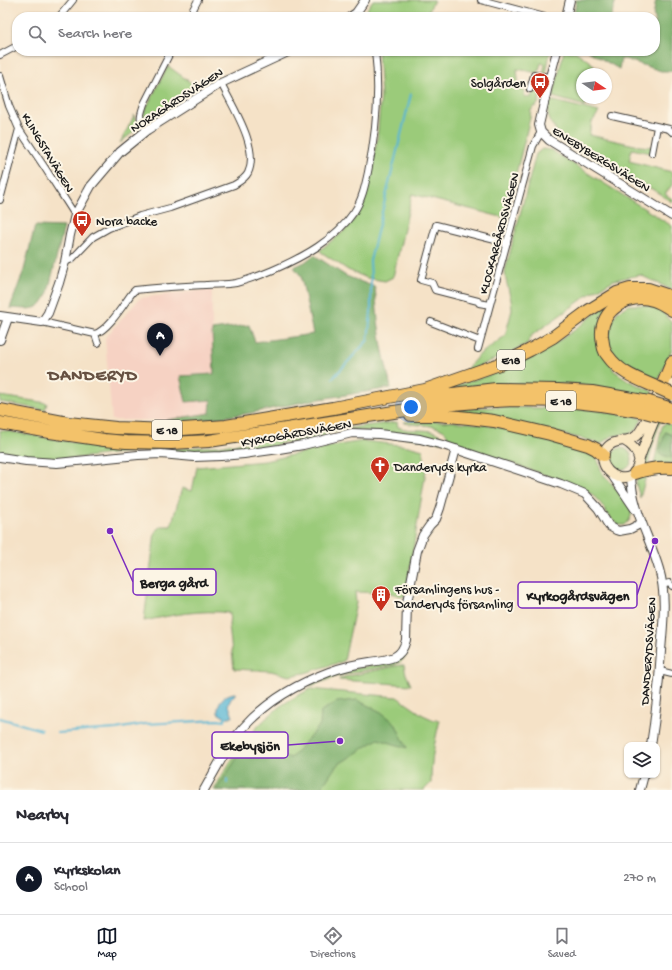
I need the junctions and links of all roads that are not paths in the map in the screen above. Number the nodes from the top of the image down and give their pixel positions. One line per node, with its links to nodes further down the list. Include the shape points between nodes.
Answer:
1 (73, 0): 7 (street)
2 (198, 0): 8 (street)
3 (365, 0): 9 (street)
4 (481, 0): 6 (street)
5 (570, 0): 11 (street)
6 (497, 2): 10 (street)
7 (63, 12)
8 (192, 12)
9 (358, 12)
10 (529, 12)
11 (567, 12)
12 (12, 49): 13 (street)
13 (0, 55)
14 (168, 56): 25 (street, via 141,113 140,118)
15 (279, 56): 20 (street, NORAGÅRDSVÄGEN)
16 (375, 56): 39 (street, via 376,123 371,155 360,200 342,226 313,249 258,277 235,283 135,290 109,323)
17 (556, 56): 19 (street)
18 (0, 76): 24 (street, KLINGSTAVÄGEN)
19 (550, 77): 21 (street, via 534,75); 26 (street, via 539,125)
20 (221, 83): 25 (street, NORAGÅRDSVÄGEN); 33 (street, via 246,134 251,156 248,174 234,185 109,228 93,237 72,259)
21 (530, 89)
22 (612, 116): 23 (street)
23 (657, 127): 27 (street); 28 (street)
24 (19, 130): 29 (street); 30 (street, KLINGSTAVÄGEN)
25 (147, 130): 30 (street, NORAGÅRDSVÄGEN, via 120,152 91,186)
26 (541, 132): 31 (street, ENEBYBERGSVÄGEN, via 549,140); 32 (street, KLOCKARGÅRDSVÄGEN, via 532,146)
27 (672, 132)
28 (652, 152)
29 (0, 200)
30 (75, 215): 33 (street, NORAGÅRDSVÄGEN)
31 (672, 216)
32 (506, 244): 34 (street, KLOCKARGÅRDSVÄGEN); 34 (street, via 436,225 421,280 432,283 435,290)
33 (65, 262): 37 (street, NORAGÅRDSVÄGEN, via 48,313)
34 (490, 305): 41 (street, KLOCKARGÅRDSVÄGEN)
35 (670, 307): 46 (highway, E18, via 653,300 630,299 614,307 607,316 602,330 606,355 626,374); 49 (highway, E18, via 666,295 648,289 630,289 617,293 553,337 508,361 425,390)
36 (4, 317): 37 (street); 40 (street)
37 (42, 322): 39 (street)
38 (431, 322): 41 (street)
39 (95, 334): 42 (street)
40 (0, 340)
41 (480, 341): 43 (street, KLOCKARGÅRDSVÄGEN)
42 (98, 343)
43 (478, 349)
44 (672, 362): 46 (highway)
45 (672, 370): 46 (main road)
46 (664, 385): 47 (highway, E18, bridge); 54 (main road, via 641,430 633,438); 58 (main road)
47 (672, 394)
48 (647, 407): 49 (highway, E 18, via 592,392 496,389); 51 (highway, E 18, bridge); 53 (highway, E 18, via 507,400 432,406)
49 (333, 408): 50 (highway, E 18, via 226,426 169,430 91,426)
50 (0, 410)
51 (672, 416)
52 (0, 423): 53 (highway, E 18, via 126,442 209,441)
53 (263, 433): 56 (highway, via 288,432 412,415 469,418 550,434 588,445)
54 (623, 440): 56 (main road, via 609,445); 58 (main road, via 633,446)
55 (456, 449): 57 (street, KYRKOGÅRDSVÄGEN, via 420,439 352,433 264,452 231,455 194,457 144,454 57,463); 63 (street, KYRKOGÅRDSVÄGEN, via 585,494 616,530 630,529); 70 (street, via 438,514 423,535 418,551 407,603 406,640 401,652 394,657 330,672 279,697 243,729)
56 (603, 455): 61 (main road, via 604,465)
57 (0, 457)
58 (639, 460): 60 (main road)
59 (672, 468): 60 (highway, via 650,469)
60 (633, 474): 61 (main road, via 626,477); 62 (street, DANDERYDSVÄGEN, via 633,493)
61 (612, 475): 62 (street, DANDERYDSVÄGEN)
62 (639, 515): 63 (street, DANDERYDSVÄGEN)
63 (642, 524): 64 (street, DANDERYDSVÄGEN, via 659,569)
64 (662, 585): 65 (street); 66 (street, DANDERYDSVÄGEN, via 664,617)
65 (672, 586)
66 (660, 671): 67 (street); 68 (street, DANDERYDSVÄGEN)
67 (672, 674)
68 (651, 742)
69 (643, 778): 71 (street)
70 (204, 790)
71 (640, 790)

